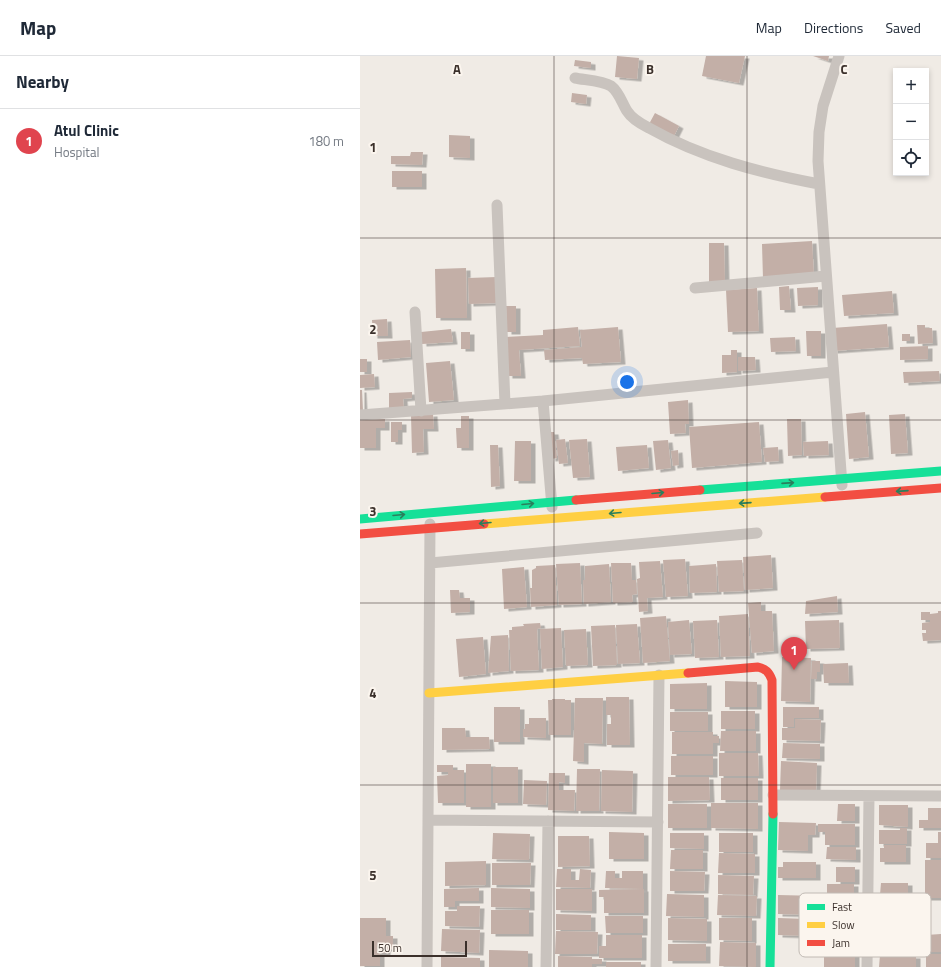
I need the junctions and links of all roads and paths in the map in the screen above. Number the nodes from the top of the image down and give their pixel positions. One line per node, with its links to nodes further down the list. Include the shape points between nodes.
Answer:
1 (839, 56): 3 (street, via 823,106 819,132)
2 (575, 78): 3 (street, via 611,86 635,120 665,137 734,164)
3 (820, 184): 5 (street)
4 (497, 205): 10 (street)
5 (826, 276): 6 (street); 8 (street)
6 (695, 288)
7 (415, 312): 11 (street)
8 (833, 372): 9 (street); 14 (street)
9 (543, 401): 10 (street); 17 (street)
10 (505, 404): 11 (street)
11 (421, 411): 12 (street)
12 (360, 415)
13 (941, 472): 14 (main road)
14 (841, 479): 16 (street); 17 (main road, one-way to 14)
15 (941, 488): 16 (main road, one-way to 16)
16 (842, 495): 20 (main road, one-way to 20)
17 (552, 502): 18 (main road, one-way to 17); 20 (street)
18 (430, 513): 19 (main road, one-way to 18); 21 (street)
19 (360, 518)
20 (553, 518): 21 (main road, one-way to 21)
21 (430, 528): 23 (main road); 24 (street)
22 (757, 533): 24 (street)
23 (360, 534)
24 (430, 563): 26 (street)
25 (659, 675): 26 (main road); 27 (main road, via 758,667 769,672 772,680); 32 (street)
26 (429, 693): 30 (street)
27 (773, 795): 28 (street); 38 (main road)
28 (869, 796): 29 (street); 33 (street)
29 (941, 796)
30 (428, 820): 31 (street); 35 (street)
31 (548, 821): 32 (street); 36 (street)
32 (658, 822): 37 (street)
33 (868, 893)
34 (867, 957): 39 (street)
35 (427, 967)
36 (546, 967)
37 (656, 967)
38 (770, 967)
39 (867, 967)

